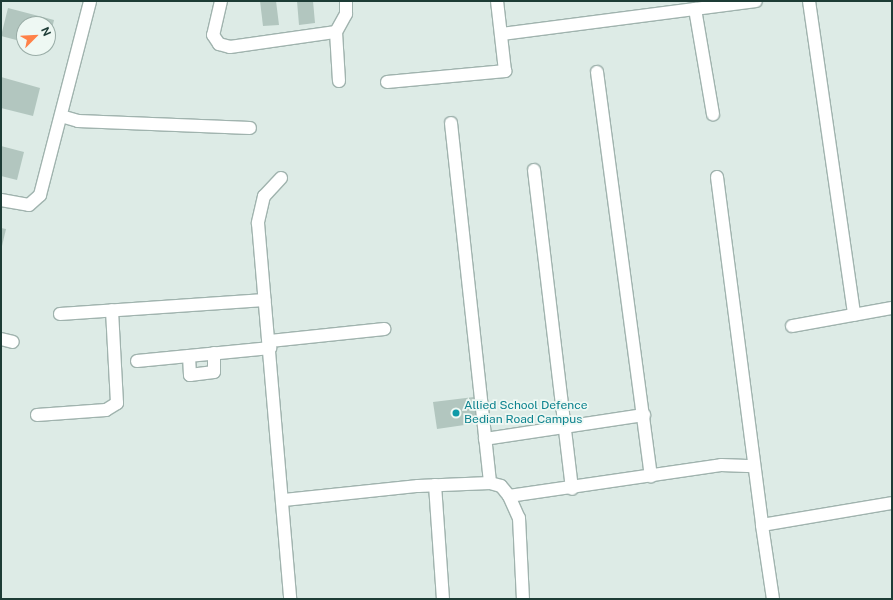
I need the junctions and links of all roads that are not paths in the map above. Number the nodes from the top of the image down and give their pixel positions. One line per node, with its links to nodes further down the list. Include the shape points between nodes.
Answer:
1 (90, 1): 14 (street)
2 (221, 1): 8 (street, via 214,35 223,46)
3 (346, 1): 8 (street, via 346,14)
4 (498, 1): 9 (street)
5 (756, 1): 7 (street)
6 (809, 1): 25 (street)
7 (695, 9): 9 (street); 13 (street)
8 (336, 32): 11 (street)
9 (502, 34): 12 (street, via 505,71)
10 (597, 72): 35 (street)
11 (339, 81)
12 (387, 82)
13 (712, 114)
14 (61, 116): 16 (street, via 78,121); 20 (street, via 40,195 29,205)
15 (451, 123): 37 (street)
16 (250, 128)
17 (534, 170): 36 (street)
18 (717, 177): 38 (street)
19 (281, 178): 21 (street, via 264,196 258,223)
20 (1, 200)
21 (265, 300): 23 (street); 30 (street)
22 (892, 308): 25 (street)
23 (112, 310): 24 (street); 34 (street, via 117,403 106,410)
24 (60, 314)
25 (854, 315): 26 (street)
26 (792, 326)
27 (384, 329): 30 (street)
28 (1, 339): 29 (street)
29 (13, 342)
30 (270, 344): 31 (street); 44 (street)
31 (214, 354): 32 (street); 32 (street, via 214,372 190,374)
32 (189, 356): 33 (street)
33 (137, 361)
34 (38, 415)
35 (644, 416): 36 (street); 39 (street)
36 (565, 428): 37 (street); 42 (street)
37 (485, 439): 40 (street)
38 (754, 466): 39 (street, via 721,465); 46 (street)
39 (650, 476): 42 (street)
40 (490, 484): 41 (street); 43 (street, via 501,486)
41 (435, 485): 44 (street); 48 (street)
42 (572, 489): 43 (street)
43 (509, 496): 49 (street, via 518,518)
44 (284, 500): 47 (street)
45 (892, 503): 46 (street)
46 (762, 525): 50 (street)
47 (290, 599)
48 (444, 599)
49 (523, 599)
50 (773, 599)

